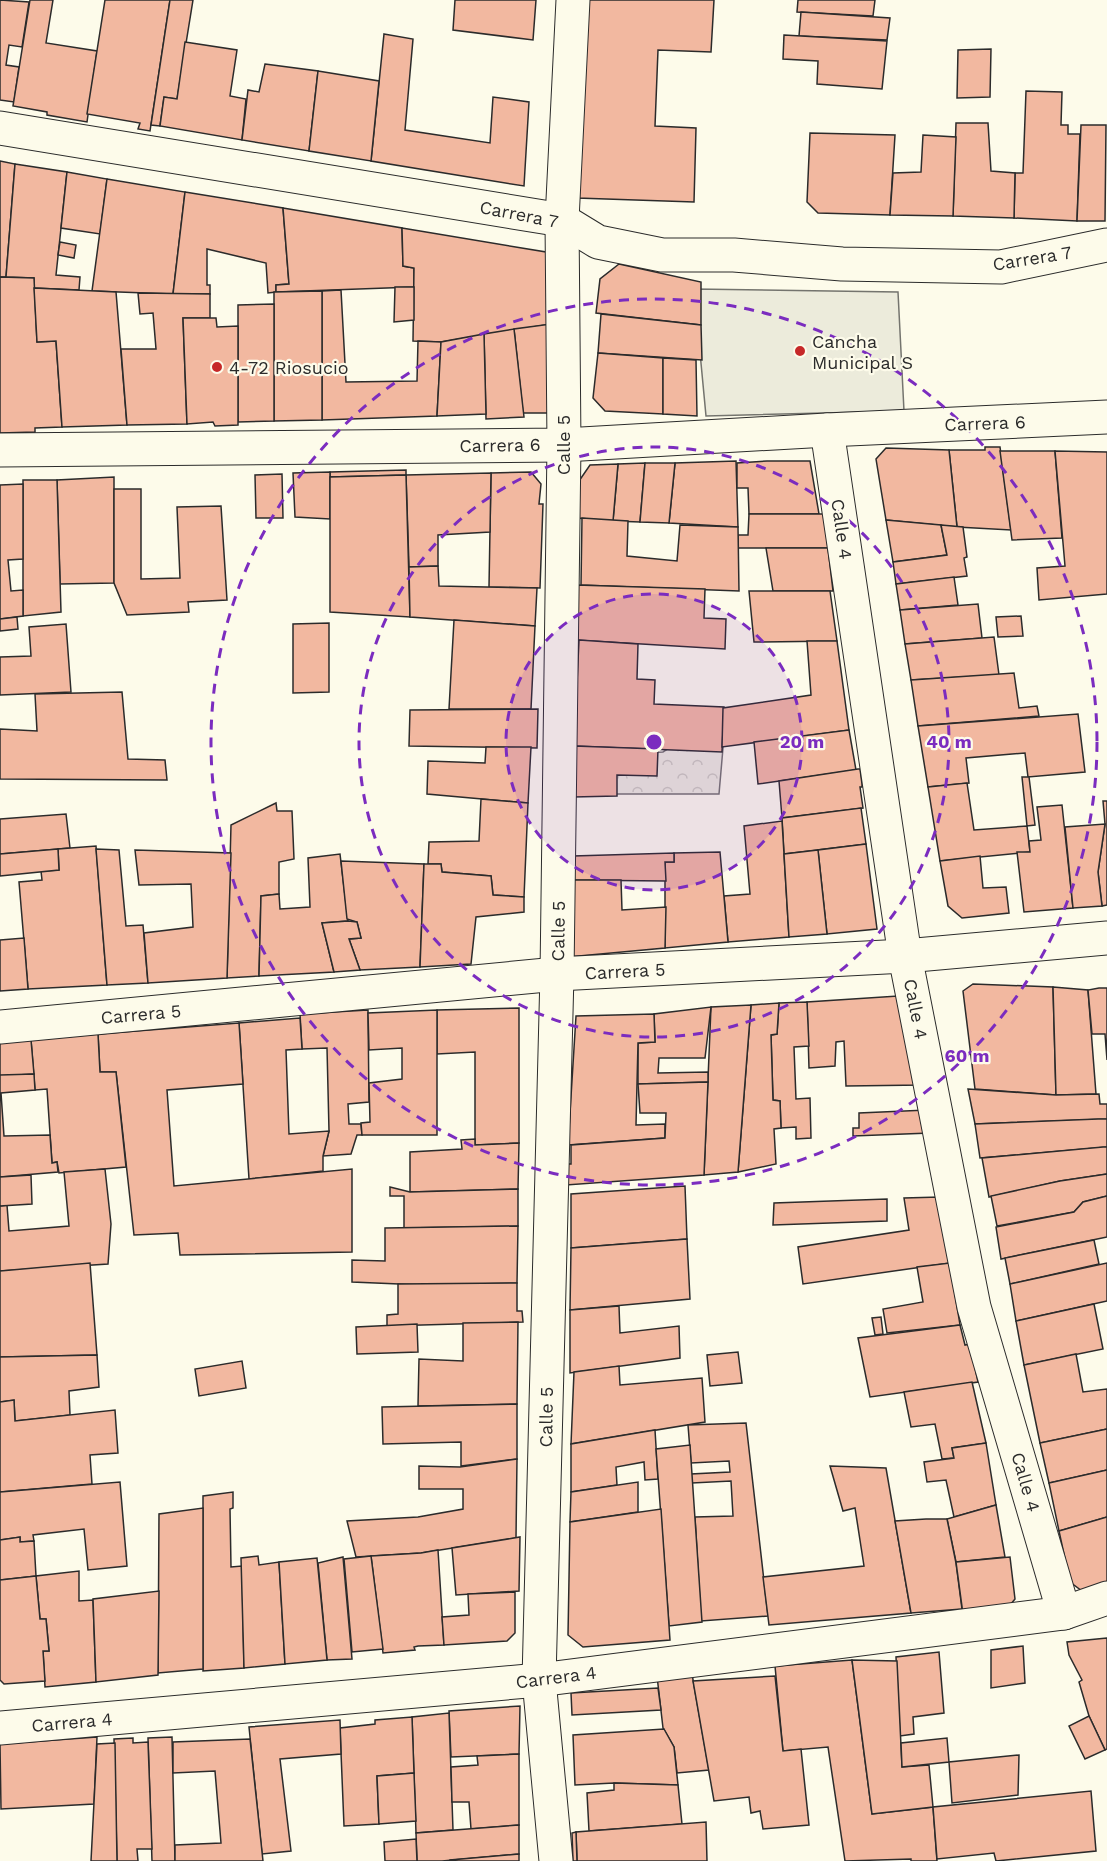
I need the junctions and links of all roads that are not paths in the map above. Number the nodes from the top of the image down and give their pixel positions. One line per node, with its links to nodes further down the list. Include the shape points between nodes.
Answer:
1 (573, 0): 3 (street, Calle 5)
2 (0, 128): 3 (street, Carrera 7)
3 (562, 220): 4 (street, Carrera 7, via 598,242 662,255 734,255 842,264 1001,267); 7 (street, Calle 5)
4 (1107, 245)
5 (1107, 417): 6 (street, Carrera 6)
6 (827, 430): 7 (street, Carrera 6); 10 (street, Calle 4)
7 (564, 445): 8 (street, Carrera 6); 11 (street, Calle 5)
8 (0, 450)
9 (1107, 938): 10 (street, Carrera 5)
10 (905, 956): 11 (street, Carrera 5); 14 (street, Calle 4, via 974,1307)
11 (557, 974): 12 (street, Carrera 5); 15 (street, Calle 5)
12 (0, 1027)
13 (1107, 1598): 14 (street, Carrera 4)
14 (1064, 1613): 15 (street, Carrera 4)
15 (539, 1680): 16 (street, Carrera 4); 17 (street, Calle 5)
16 (0, 1728)
17 (556, 1861)

